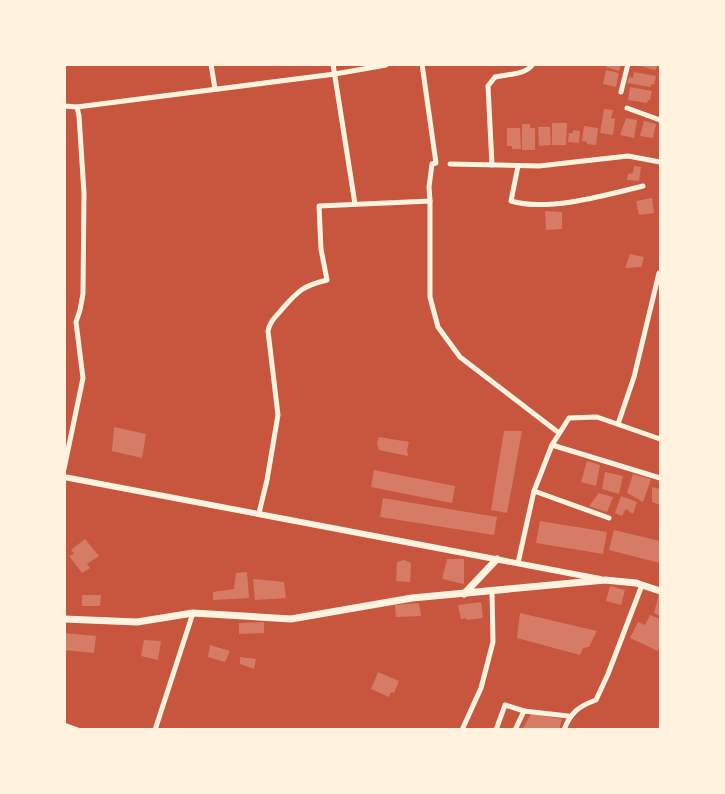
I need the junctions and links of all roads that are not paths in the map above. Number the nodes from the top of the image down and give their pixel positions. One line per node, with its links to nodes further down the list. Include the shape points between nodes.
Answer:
1 (211, 64): 8 (street)
2 (333, 64): 7 (street)
3 (422, 64): 19 (street, via 436,163 432,164)
4 (533, 64): 16 (street, via 524,72 495,77 488,86)
5 (628, 64): 9 (street)
6 (386, 65): 7 (street)
7 (335, 74): 8 (street); 20 (street)
8 (215, 89): 11 (street)
9 (621, 92)
10 (64, 106): 11 (street)
11 (77, 107): 26 (street, via 84,193 83,294 76,322 83,378)
12 (627, 108): 13 (street)
13 (660, 120)
14 (660, 162): 17 (street, via 611,156 569,164)
15 (450, 165): 16 (street)
16 (492, 165): 17 (street)
17 (518, 166): 18 (street, via 511,201 523,204 589,200)
18 (643, 186)
19 (430, 201): 20 (street); 23 (street, via 430,297 438,327 460,357)
20 (355, 204): 30 (street, via 319,206 327,280 295,293 271,320 268,331 278,415)
21 (659, 273): 22 (street, via 634,377)
22 (618, 424): 23 (street, via 597,417 569,418); 24 (street)
23 (559, 433): 25 (street)
24 (660, 439)
25 (552, 445): 28 (street); 29 (street)
26 (64, 469)
27 (64, 477): 30 (street)
28 (660, 478)
29 (534, 490): 31 (street); 33 (street)
30 (259, 513): 32 (street)
31 (609, 518)
32 (496, 559): 33 (street); 38 (main road)
33 (518, 563): 34 (street)
34 (605, 580): 35 (main road); 36 (main road)
35 (642, 585): 37 (main road); 42 (street, via 596,700)
36 (492, 591): 38 (main road); 46 (street, via 493,642 481,688)
37 (660, 591)
38 (464, 594): 39 (main road, via 412,598 291,619)
39 (193, 613): 40 (main road, via 137,622); 45 (street)
40 (64, 619)
41 (524, 711): 42 (street); 47 (street, via 505,705); 48 (street)
42 (568, 716): 49 (street)
43 (64, 725): 44 (street)
44 (78, 729)
45 (155, 729)
46 (462, 729)
47 (496, 729)
48 (515, 729)
49 (564, 729)

